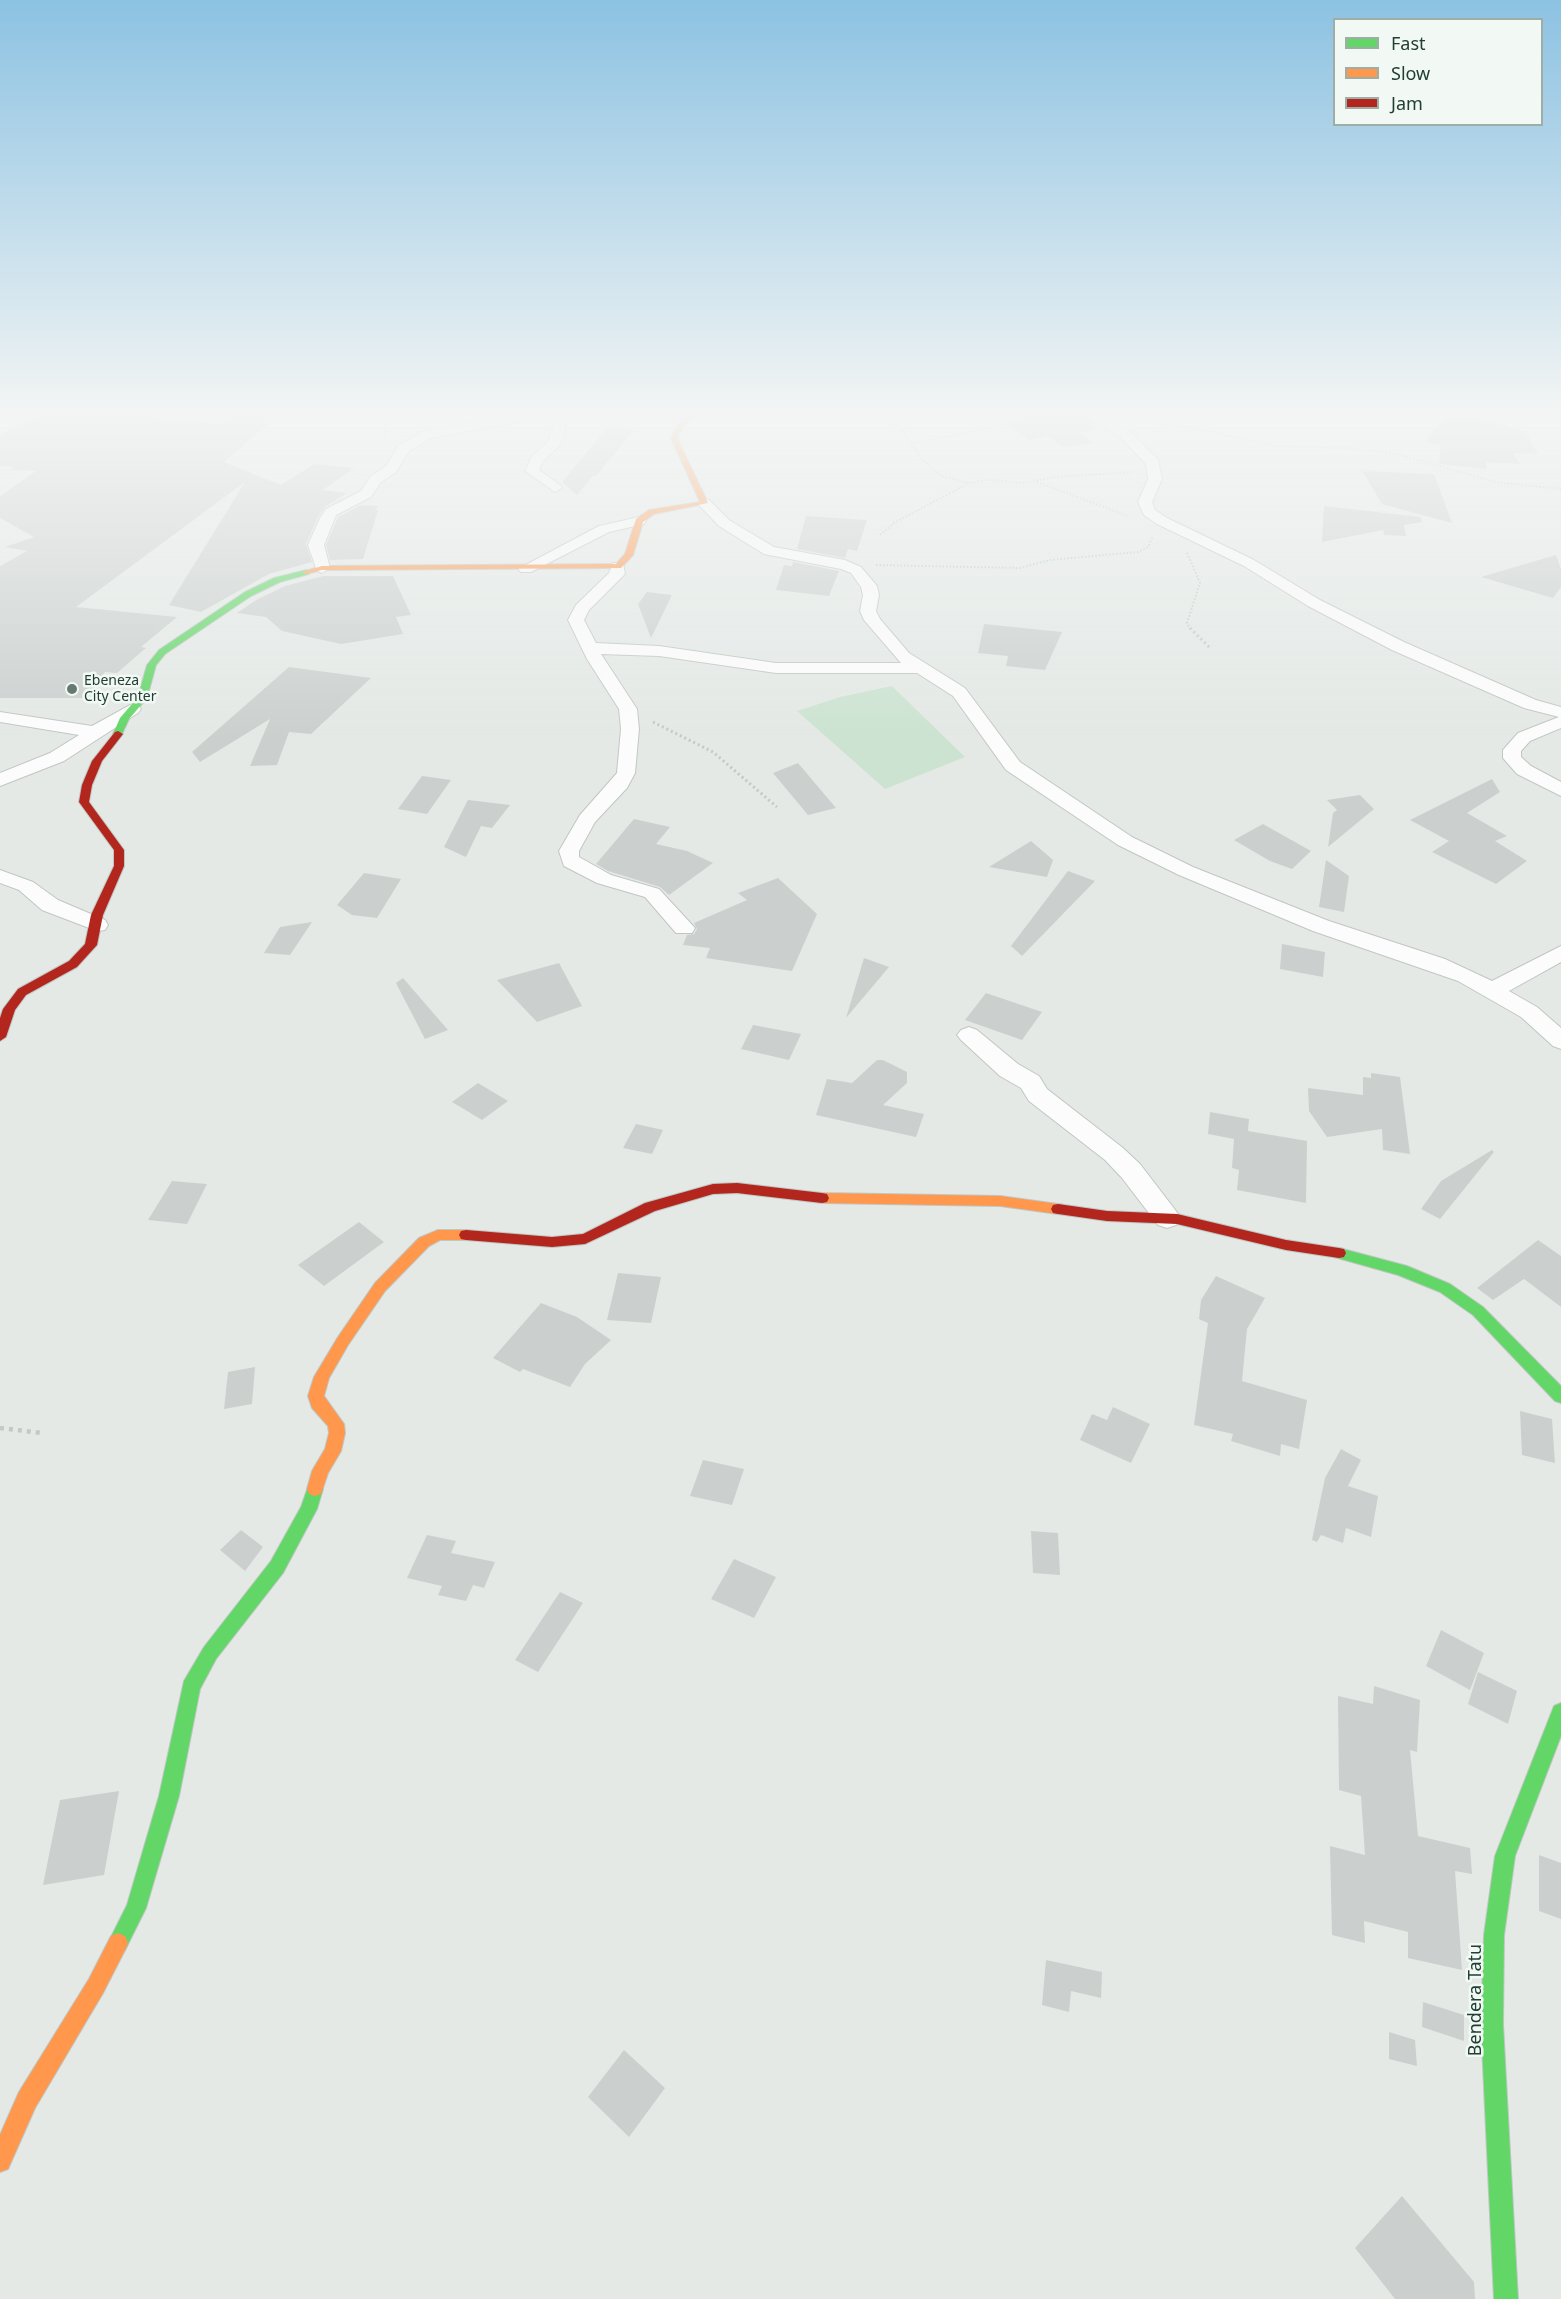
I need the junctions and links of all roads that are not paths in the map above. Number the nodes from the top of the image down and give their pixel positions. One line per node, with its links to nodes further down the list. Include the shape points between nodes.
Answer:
1 (325, 523): 7 (street, via 316,545)
2 (629, 523): 8 (street, via 604,529)
3 (638, 523): 6 (street, via 629,555)
4 (723, 523): 10 (street, via 769,551 856,570 869,586 868,611 872,620 903,657)
5 (1161, 523): 12 (street, via 1249,562 1314,603 1398,646 1530,704)
6 (618, 566): 8 (street); 9 (street, via 617,574 578,613 579,630)
7 (322, 568): 8 (street); 11 (street, via 293,575 248,594 171,644 152,664 147,689)
8 (526, 569)
9 (590, 648): 10 (street, via 659,651 776,668); 20 (street, via 628,709 626,773 587,819 569,857 571,862 604,879 652,893)
10 (918, 668): 22 (street, via 959,692 1013,766 1125,841 1266,904 1437,964)
11 (132, 709): 15 (street); 19 (street, via 97,761 84,802 119,850 119,866 97,915)
12 (1561, 712)
13 (0, 717): 15 (street)
14 (1561, 722): 17 (street, via 1524,736 1512,750 1512,758 1524,770)
15 (93, 732): 16 (street, via 57,757)
16 (0, 780)
17 (1561, 790)
18 (0, 876): 19 (street, via 26,886 50,905)
19 (97, 925): 24 (street, via 92,945 73,964 22,992 9,1010)
20 (684, 928)
21 (1561, 953): 22 (street)
22 (1494, 990): 25 (street, via 1528,1012)
23 (969, 1035): 26 (street, via 1114,1154)
24 (0, 1037)
25 (1561, 1041)
26 (1167, 1218): 27 (street, via 1286,1245 1341,1253 1402,1270 1445,1288 1478,1311); 29 (street, via 1107,1216 1000,1201 826,1198 713,1189 651,1207 585,1239 552,1242 438,1235 414,1250 380,1287 322,1377 316,1396 338,1433 333,1451 320,1471 309,1509 277,1567 210,1653 191,1687 169,1796 136,1908 96,1986 27,2100)
27 (1561, 1396)
28 (1561, 1712): 30 (street, Bendera Tatu, via 1505,1856 1494,1935 1492,2024)
29 (0, 2161)
30 (1506, 2299)

